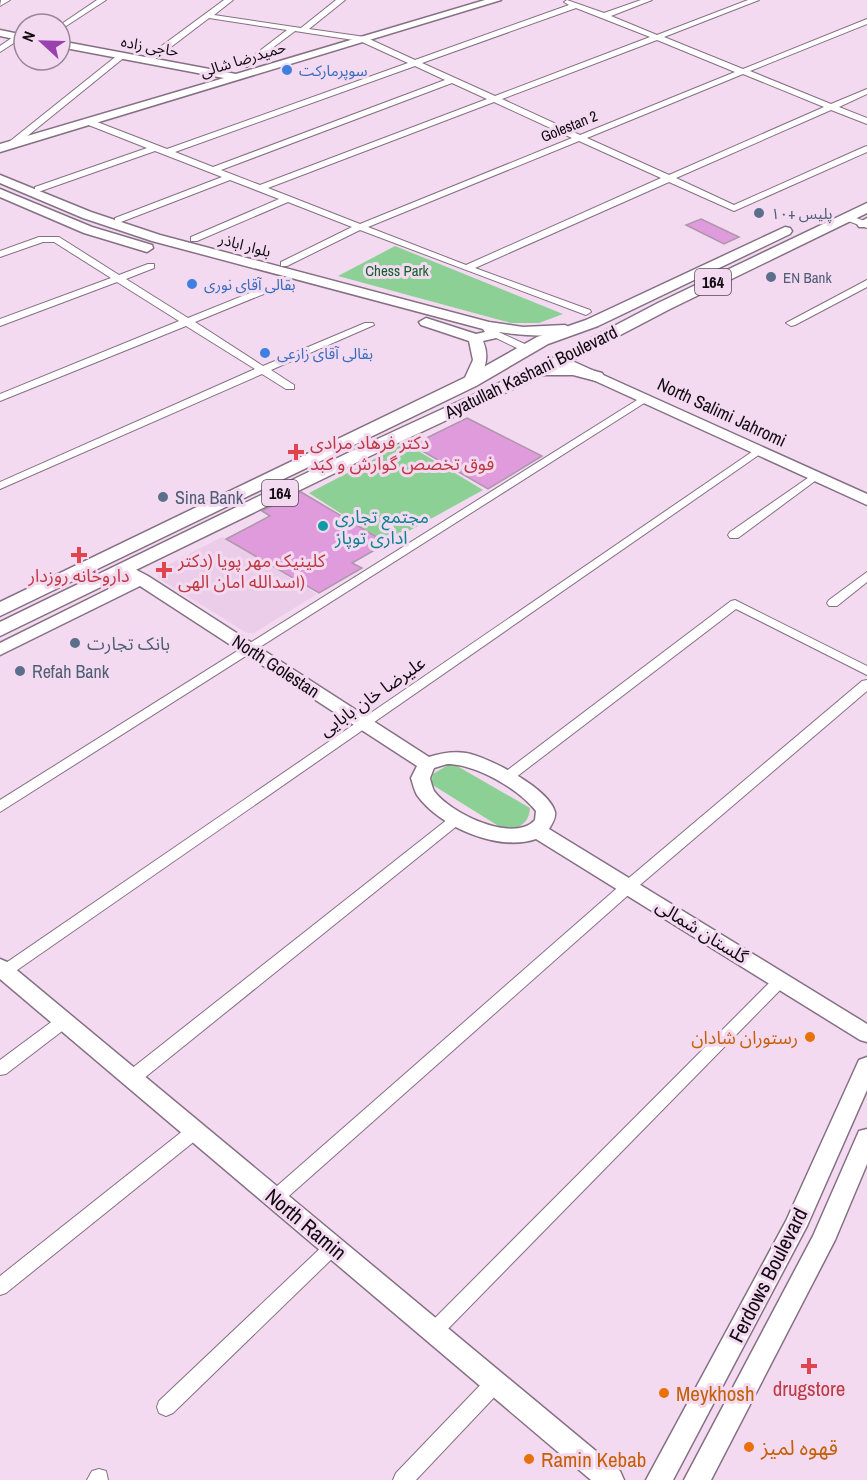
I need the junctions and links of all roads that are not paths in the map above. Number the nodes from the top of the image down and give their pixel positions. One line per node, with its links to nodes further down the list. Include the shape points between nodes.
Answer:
1 (6, 0): 9 (street)
2 (102, 0): 13 (street)
3 (229, 0): 11 (street)
4 (341, 0): 16 (street)
5 (492, 0): 18 (main road, حمیدرضا شالی)
6 (564, 0): 10 (street)
7 (648, 0): 12 (street)
8 (755, 0): 17 (street)
9 (0, 4)
10 (577, 5): 12 (street); 22 (street)
11 (208, 16): 15 (street); 21 (street)
12 (604, 16): 17 (street)
13 (72, 20)
14 (867, 21): 24 (street, Golestan 2)
15 (293, 29): 16 (street); 23 (street)
16 (304, 29): 18 (street)
17 (657, 37): 24 (street); 28 (street)
18 (362, 39): 22 (street); 25 (main road, حمیدرضا شالی)
19 (72, 46): 20 (main road, حاجی زاده)
20 (122, 56): 21 (main road, حاجی زاده); 33 (street)
21 (147, 61): 25 (main road, حاجی زاده)
22 (414, 63): 26 (street); 37 (street)
23 (247, 65)
24 (742, 72): 29 (street); 32 (street, Golestan 2)
25 (234, 77): 31 (main road, حمیدرضا شالی)
26 (452, 81): 28 (street); 38 (street)
27 (867, 91): 29 (street)
28 (494, 99): 32 (street); 42 (street)
29 (831, 107): 30 (street); 41 (street)
30 (867, 121)
31 (89, 122): 33 (main road, حمیدرضا شالی); 35 (street)
32 (579, 138): 41 (street); 51 (street, Golestan 2)
33 (12, 144): 34 (main road, حمیدرضا شالی)
34 (0, 148)
35 (155, 148): 37 (street); 43 (street)
36 (867, 149): 41 (street, via 736,208)
37 (167, 152): 38 (street)
38 (212, 170): 39 (street)
39 (230, 177): 42 (street); 49 (street)
40 (0, 178): 65 (main road, بلوار اباذر, via 145,235)
41 (669, 178): 56 (street)
42 (261, 188): 46 (street)
43 (38, 189)
44 (867, 192): 60 (main road, Ayatullah Kashani Boulevard / 164)
45 (0, 193): 67 (main road, بلوار اباذر, via 120,240)
46 (287, 199): 51 (street); 52 (street)
47 (867, 207): 48 (main road, Ayatullah Kashani Boulevard / 164)
48 (846, 217): 50 (street); 69 (main road, Ayatullah Kashani Boulevard / 164)
49 (118, 220)
50 (866, 223)
51 (360, 227): 54 (street, Golestan 2); 56 (street)
52 (194, 239)
53 (0, 254): 57 (street, via 50,237)
54 (284, 264)
55 (151, 266): 57 (street)
56 (466, 268): 60 (street)
57 (117, 278): 61 (street); 62 (street)
58 (867, 283): 63 (street)
59 (268, 290): 61 (street)
60 (589, 317): 66 (main road, Ayatullah Kashani Boulevard / 164); 69 (main road, via 550,346 550,354)
61 (184, 322): 71 (street); 76 (street)
62 (0, 323)
63 (791, 323)
64 (369, 325): 71 (street)
65 (490, 329): 66 (main road, بلوار اباذر); 67 (main road, via 488,336); 68 (street)
66 (565, 329): 68 (main road, Ayatullah Kashani Boulevard / 164)
67 (475, 338): 74 (main road, via 481,359)
68 (525, 348): 70 (main road, Ayatullah Kashani Boulevard / 164)
69 (561, 360): 72 (main road, Ayatullah Kashani Boulevard / 164); 73 (main road, North Salimi Jahromi)
70 (498, 366): 72 (main road, via 531,358 537,362); 74 (main road, Ayatullah Kashani Boulevard / 164)
71 (262, 370): 75 (street); 80 (street)
72 (534, 371): 73 (main road, via 573,370); 83 (main road, Ayatullah Kashani Boulevard / 164)
73 (596, 376): 77 (main road, North Salimi Jahromi)
74 (470, 382): 87 (main road, Ayatullah Kashani Boulevard / 164)
75 (290, 387)
76 (0, 398)
77 (645, 398): 78 (main road, North Salimi Jahromi); 89 (street)
78 (759, 450): 79 (main road, North Salimi Jahromi); 93 (street, علیرضا خان بابایی)
79 (815, 476): 81 (main road, North Salimi Jahromi); 82 (street)
80 (0, 486)
81 (867, 500)
82 (734, 535)
83 (125, 569): 85 (main road, North Golestan); 88 (main road, Ayatullah Kashani Boulevard / 164)
84 (867, 576): 86 (street)
85 (141, 579): 89 (main road, North Golestan); 90 (main road)
86 (833, 603)
87 (0, 610)
88 (0, 630)
89 (249, 649): 93 (main road, North Golestan); 96 (street)
90 (0, 650)
91 (867, 671): 95 (street, via 735,604)
92 (867, 684): 99 (street)
93 (364, 723): 94 (main road, North Golestan); 100 (street, علیرضا خان بابایی)
94 (427, 764): 95 (main road, via 447,758 467,759); 97 (main road, via 420,776 420,786 426,796)
95 (506, 778): 98 (main road, via 542,804 546,815)
96 (0, 807)
97 (458, 818): 98 (main road, via 507,836 518,837); 106 (street)
98 (536, 830): 99 (main road, گلستان شمالی)
99 (630, 886): 101 (main road, گلستان شمالی); 109 (street)
100 (2, 969): 102 (main road, North Ramin)
101 (781, 980): 103 (main road, گلستان شمالی); 112 (street)
102 (64, 1021): 105 (street); 106 (main road, North Ramin)
103 (867, 1034)
104 (867, 1066): 117 (main road, Ferdows Boulevard, via 795,1226)
105 (0, 1069)
106 (132, 1078): 107 (main road, North Ramin)
107 (195, 1131): 109 (main road, North Ramin); 111 (street)
108 (867, 1138): 118 (main road, Ferdows Boulevard, via 823,1240)
109 (275, 1198): 110 (main road, North Ramin)
110 (333, 1247): 112 (main road, North Ramin); 114 (street)
111 (0, 1287)
112 (434, 1331): 113 (main road, North Ramin)
113 (495, 1383): 115 (street); 116 (main road, North Ramin)
114 (166, 1407)
115 (403, 1480)
116 (612, 1480)
117 (659, 1480)
118 (697, 1480)

